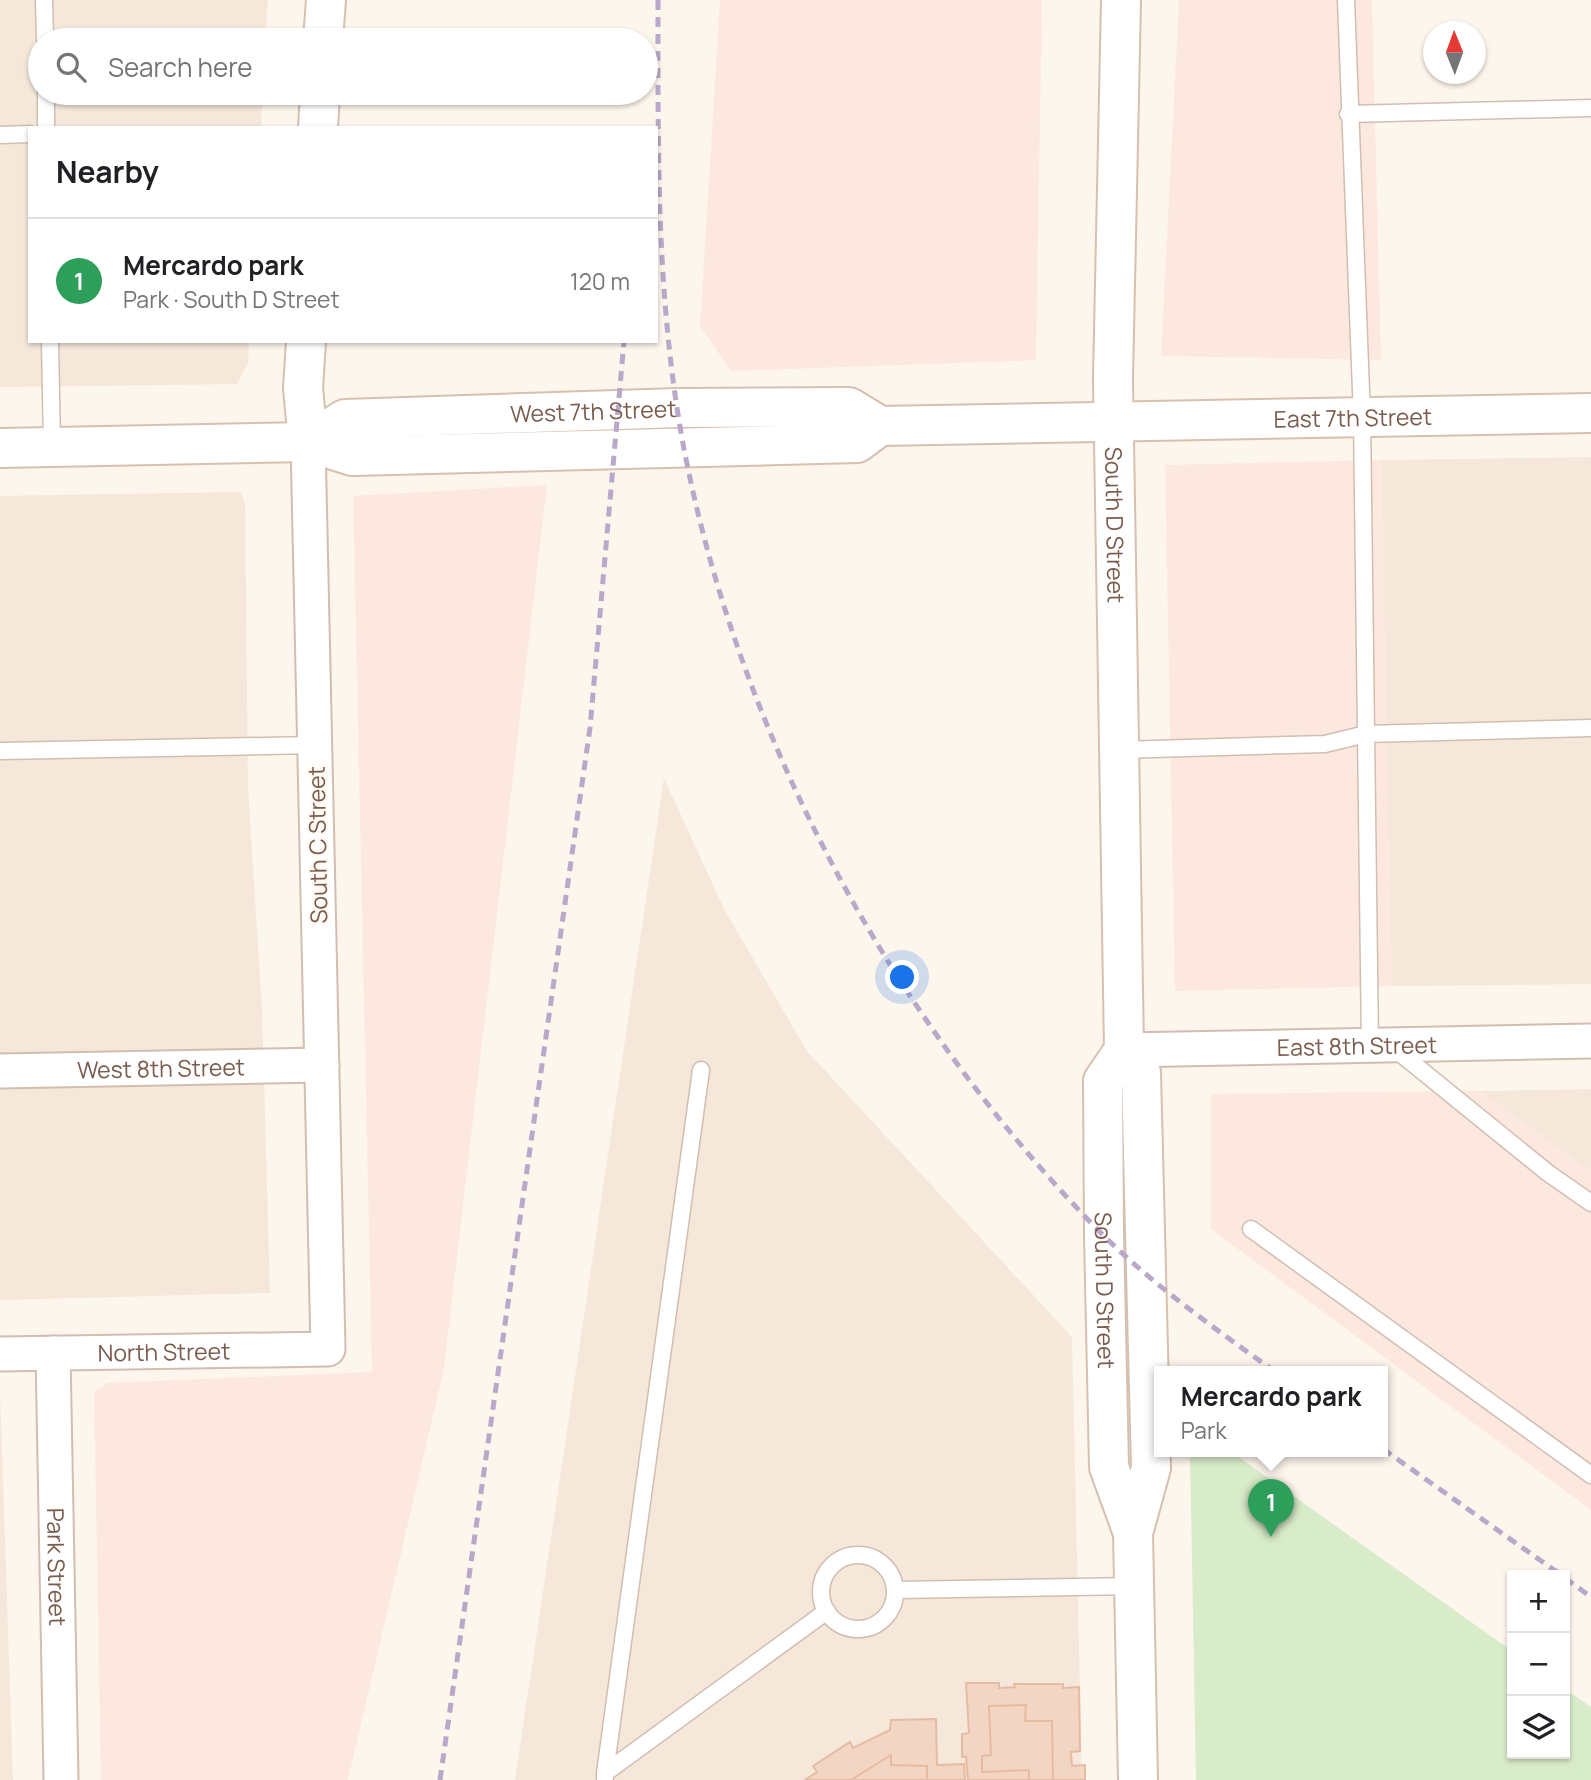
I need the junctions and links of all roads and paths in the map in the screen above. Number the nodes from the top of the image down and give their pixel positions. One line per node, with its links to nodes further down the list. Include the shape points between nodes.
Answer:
1 (44, 0): 5 (lane)
2 (326, 0): 6 (street)
3 (1121, 0): 19 (street, South D Street)
4 (1346, 0): 10 (lane)
5 (45, 28)
6 (324, 28)
7 (46, 105): 11 (lane)
8 (319, 105): 12 (street)
9 (1591, 108): 10 (lane)
10 (1348, 114): 18 (lane)
11 (47, 126)
12 (318, 126)
13 (28, 134): 14 (lane)
14 (0, 135)
15 (50, 343): 21 (lane)
16 (306, 343): 20 (street, South C Street)
17 (1591, 413): 18 (street, East 7th Street)
18 (1362, 418): 19 (street, East 7th Street); 24 (lane)
19 (1113, 422): 20 (street, West 7th Street, via 880,426 849,407 678,408 345,419); 26 (street, South D Street)
20 (307, 442): 21 (street); 25 (street, South C Street)
21 (52, 447): 22 (street)
22 (0, 448)
23 (1591, 728): 24 (lane)
24 (1366, 734): 26 (lane, via 1325,744); 29 (lane)
25 (315, 745): 27 (lane); 31 (street, South C Street)
26 (1119, 750): 30 (street, South D Street)
27 (0, 751)
28 (1591, 1041): 29 (street, East 8th Street)
29 (1380, 1046): 30 (street, East 8th Street); 34 (lane)
30 (1124, 1050): 40 (street, South D Street, via 1103,1081 1104,1235 1109,1466 1133,1533)
31 (321, 1065): 33 (street, West 8th Street); 36 (street, South C Street)
32 (701, 1070): 43 (lane)
33 (0, 1071)
34 (1591, 1203)
35 (1251, 1229): 39 (lane)
36 (328, 1349): 37 (street, North Street)
37 (53, 1353): 38 (street, North Street); 44 (street, Park Street)
38 (0, 1354)
39 (1591, 1475)
40 (1134, 1586): 41 (lane); 45 (street, South D Street)
41 (896, 1590): 42 (lane, via 891,1611 873,1626 849,1628); 42 (lane, via 885,1565 863,1555 850,1556 829,1568 823,1579)
42 (827, 1611): 43 (lane)
43 (605, 1777)
44 (61, 1780)
45 (1138, 1780)

